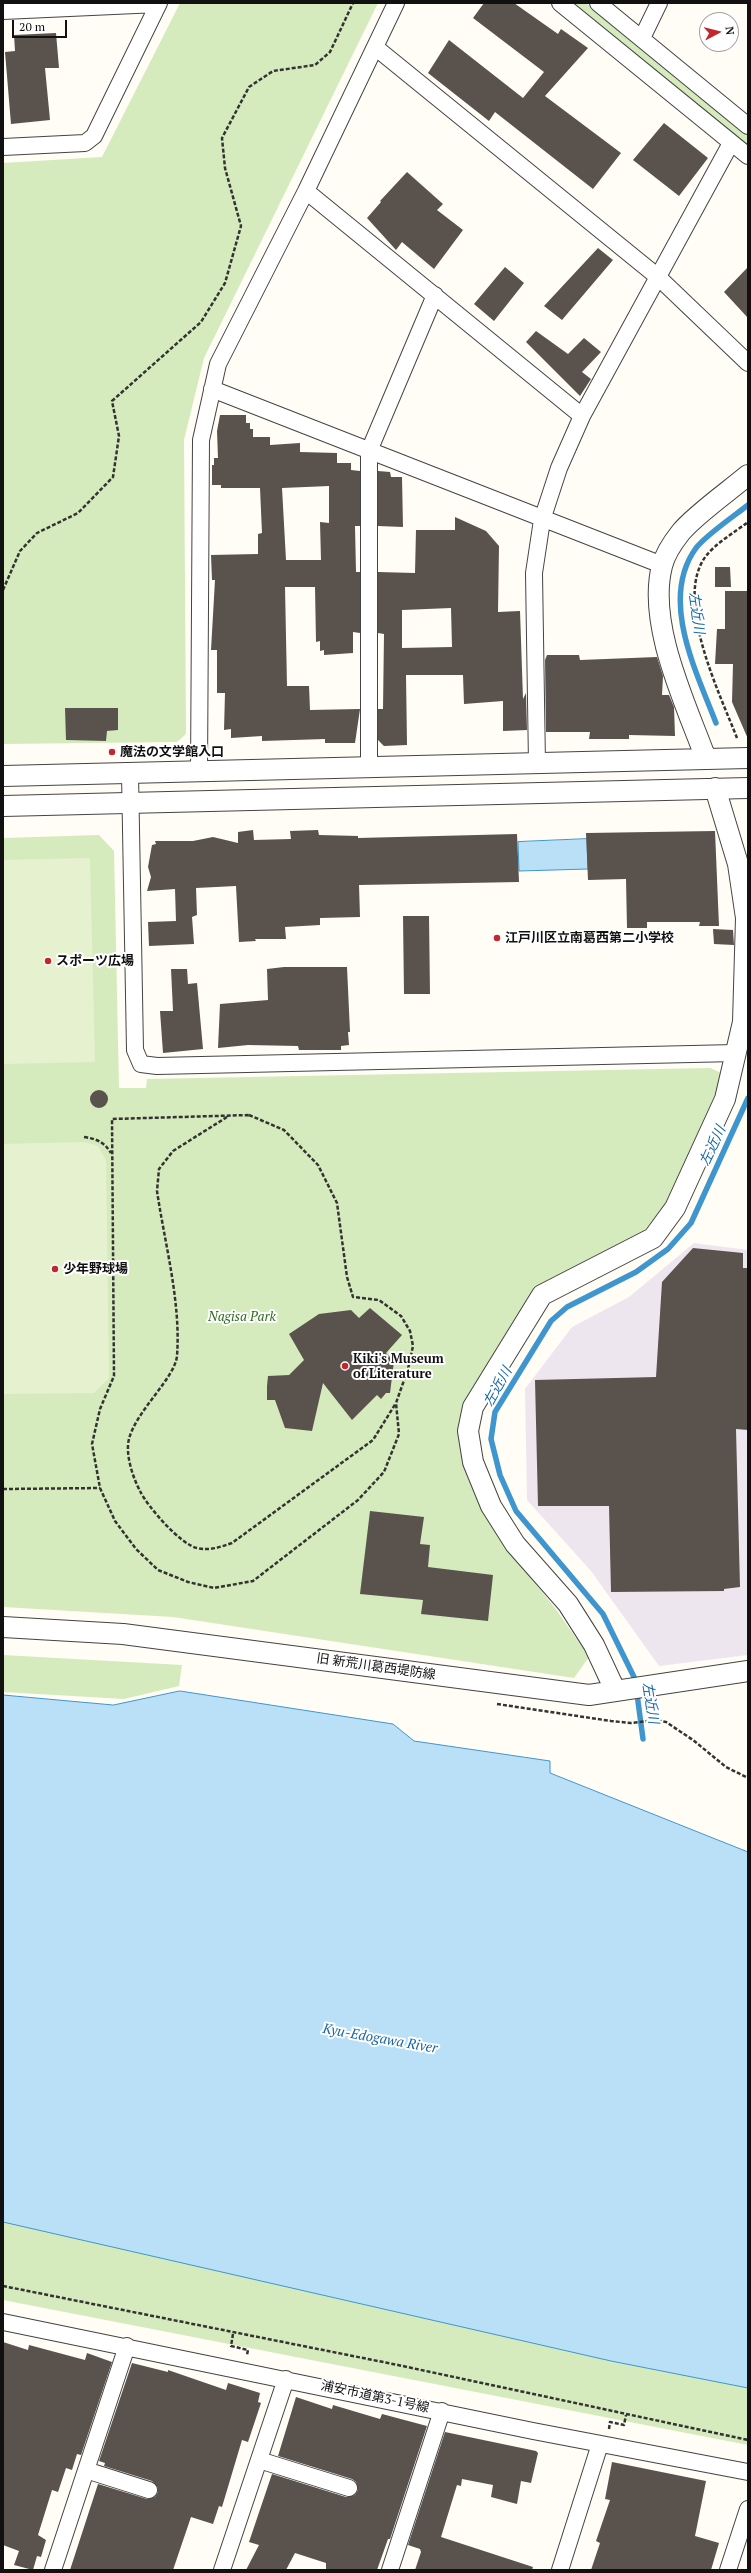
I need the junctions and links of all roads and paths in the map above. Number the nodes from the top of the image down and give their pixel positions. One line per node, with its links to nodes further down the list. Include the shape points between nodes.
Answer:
1 (159, 3): 7 (street); 12 (street, via 94,136 84,143)
2 (353, 3): 25 (path, via 330,52 315,64 273,71 249,87 222,138 225,168 241,226 225,283 201,322 112,401 119,436 113,477 78,513 37,532 20,551)
3 (396, 3): 9 (street)
4 (560, 3): 11 (street)
5 (598, 3): 8 (street)
6 (659, 3): 8 (street)
7 (3, 10)
8 (642, 38): 10 (street)
9 (375, 47): 14 (street); 15 (street)
10 (748, 126)
11 (732, 143): 13 (street); 15 (street)
12 (3, 147)
13 (748, 156)
14 (306, 192): 16 (street); 18 (street, via 218,364)
15 (658, 277): 17 (street); 19 (street)
16 (435, 295): 19 (street); 20 (street)
17 (748, 363)
18 (212, 389): 20 (street); 31 (street, via 201,440)
19 (582, 416): 22 (street, via 559,468)
20 (369, 451): 22 (street); 30 (street)
21 (748, 475): 24 (street, via 682,531 670,547)
22 (542, 520): 24 (street); 29 (street, via 534,573)
23 (748, 522): 26 (path, via 706,555 699,568 694,589 697,619 710,668)
24 (662, 566): 28 (street, via 659,588 663,628 670,657)
25 (3, 590)
26 (737, 738)
27 (748, 758): 28 (street)
28 (706, 759): 29 (street)
29 (537, 764): 30 (street)
30 (369, 766): 31 (street)
31 (199, 772): 32 (street)
32 (130, 774): 33 (street); 36 (street)
33 (3, 776)
34 (715, 788): 35 (street); 36 (street); 38 (street, via 738,864 746,918)
35 (748, 788)
36 (131, 803): 37 (street); 39 (street, via 134,1050 141,1064 157,1066)
37 (3, 806)
38 (745, 1022): 39 (street)
39 (736, 1053): 48 (street, via 725,1099 675,1208 654,1238 542,1295 473,1407 468,1431 474,1462 491,1506 515,1544 568,1604 594,1645)
40 (228, 1116): 42 (path, via 112,1119); 43 (path, via 249,1115 284,1130 318,1165 337,1202 347,1277 354,1297 379,1300 401,1316 410,1331 413,1346); 43 (path, via 173,1150 159,1169 156,1191 178,1328 177,1359 166,1380 134,1424 128,1441 132,1472 141,1493 178,1538 195,1548 214,1549 232,1543 373,1440)
41 (84, 1137): 42 (path, via 105,1144)
42 (112, 1154): 44 (path, via 114,1376 100,1409 92,1444)
43 (396, 1403): 44 (path, via 399,1434 384,1472 358,1500 253,1581 214,1588 188,1582 158,1570 136,1549 115,1521)
44 (100, 1488): 45 (path)
45 (3, 1489)
46 (3, 1627): 48 (street, 旧 新荒川葛西堤防線, via 138,1636 576,1694 589,1695)
47 (748, 1671): 48 (street, 旧 新荒川葛西堤防線)
48 (615, 1690)
49 (489, 1703): 50 (path, via 611,1721 666,1722 726,1767)
50 (748, 1778)
51 (3, 2286): 53 (path)
52 (3, 2322): 54 (street, 浦安市道第3-1号線)
53 (233, 2334): 55 (path, via 231,2346); 58 (path, via 398,2365)
54 (127, 2346): 56 (street, 浦安市道第3-1号線); 61 (street)
55 (248, 2350)
56 (286, 2379): 57 (street, 浦安市道第3-1号線); 60 (street)
57 (442, 2411): 59 (street, 浦安市道第3-1号線); 68 (street)
58 (748, 2440)
59 (600, 2444): 62 (street, 浦安市道第3-1号線); 69 (street)
60 (259, 2460): 63 (street); 67 (street)
61 (86, 2470): 64 (street); 66 (street)
62 (748, 2472)
63 (349, 2488)
64 (149, 2490)
65 (748, 2509): 70 (street)
66 (53, 2570)
67 (222, 2570)
68 (390, 2570)
69 (560, 2570)
70 (728, 2570)

